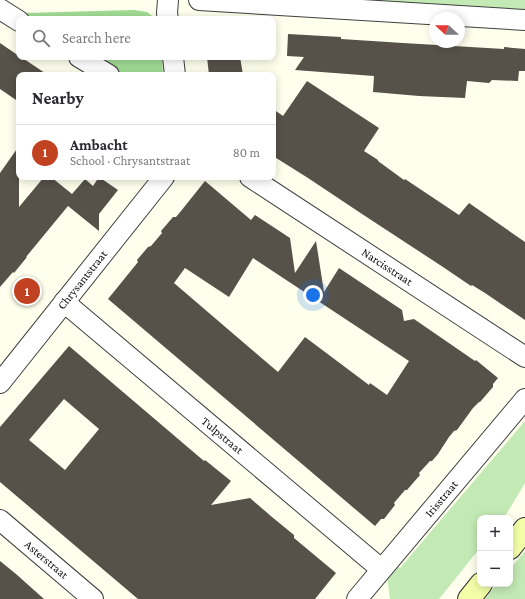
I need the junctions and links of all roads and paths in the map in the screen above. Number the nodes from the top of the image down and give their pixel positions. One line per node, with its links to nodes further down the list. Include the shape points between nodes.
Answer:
1 (168, 0): 4 (street)
2 (198, 0): 6 (street)
3 (0, 9): 5 (street)
4 (168, 16)
5 (16, 18)
6 (525, 20)
7 (84, 60): 9 (street)
8 (172, 60): 10 (street)
9 (104, 72)
10 (174, 72)
11 (162, 180): 13 (street, Chrysantstraat)
12 (255, 180): 14 (street, Narcisstraat)
13 (64, 302): 15 (street, Chrysantstraat); 20 (street, Tulpstraat)
14 (525, 357)
15 (0, 383)
16 (525, 399): 20 (street, Irisstraat)
17 (0, 520): 22 (street, Asterstraat)
18 (525, 529): 19 (main road)
19 (513, 544)
20 (381, 569): 23 (street, Irisstraat)
21 (479, 587): 24 (main road)
22 (93, 599)
23 (357, 599)
24 (469, 599)

